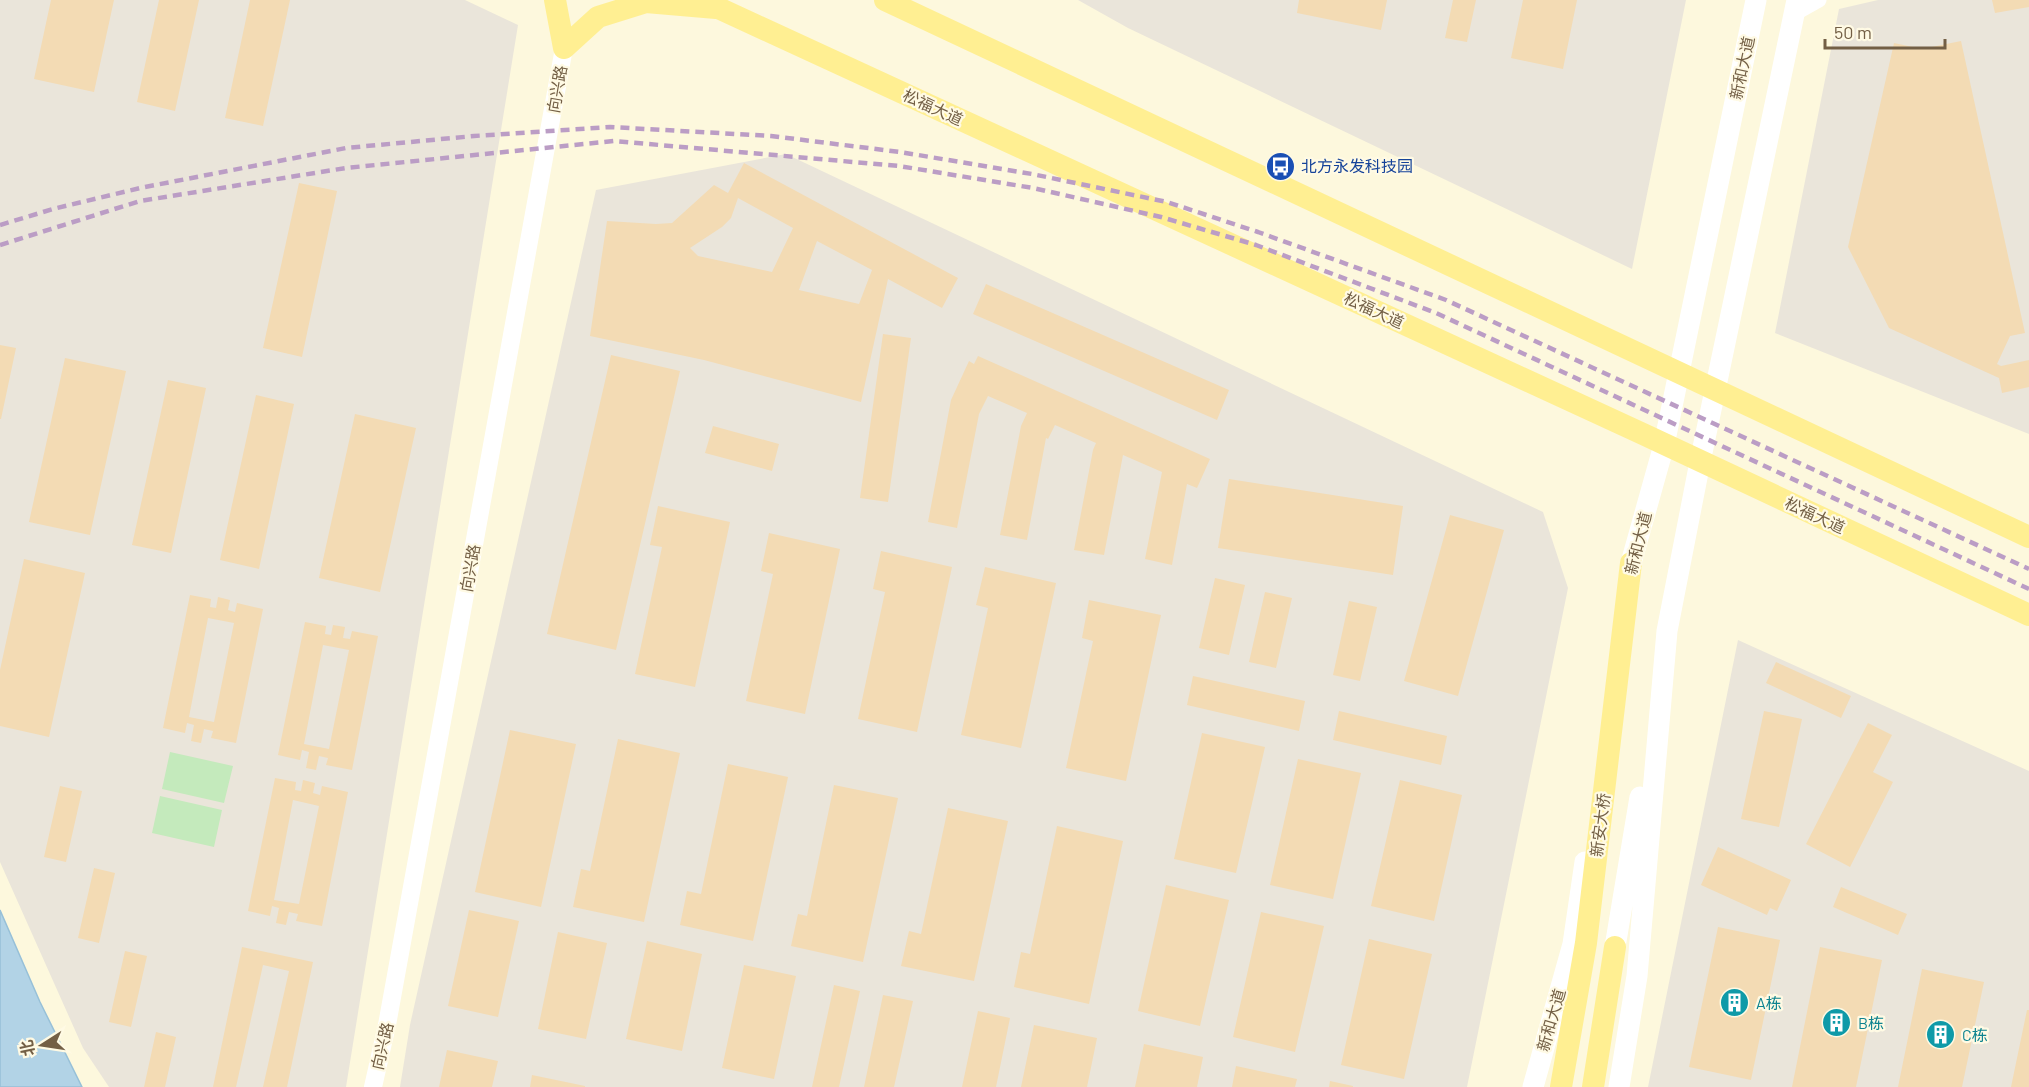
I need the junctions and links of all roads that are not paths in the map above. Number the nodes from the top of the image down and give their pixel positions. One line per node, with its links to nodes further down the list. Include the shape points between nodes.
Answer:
1 (885, 0): 8 (main road)
2 (909, 0): 8 (street)
3 (1756, 0): 10 (main road, 新和大道)
4 (1819, 0): 7 (street)
5 (555, 3): 9 (main road)
6 (709, 4): 9 (main road, 松福大道, via 646,2 598,17); 12 (main road, 松福大道)
7 (1796, 7): 11 (main road)
8 (936, 24): 10 (main road)
9 (564, 48): 19 (street, 向兴路)
10 (1679, 373): 11 (main road); 12 (main road, 新和大道)
11 (1716, 391): 13 (main road); 14 (main road)
12 (1664, 445): 13 (main road, 松福大道); 15 (main road, 新和大道)
13 (1700, 462): 16 (main road, 松福大道); 17 (main road)
14 (2029, 537)
15 (1631, 562): 20 (main road, 新和大道, via 1573,944); 21 (main road, 新安大桥, via 1586,944)
16 (2029, 615)
17 (1667, 631): 18 (main road, 新安大桥); 23 (main road, via 1637,976)
18 (1616, 947): 22 (main road, 新安大桥)
19 (373, 1087)
20 (1533, 1087)
21 (1561, 1087)
22 (1593, 1087)
23 (1618, 1087)

